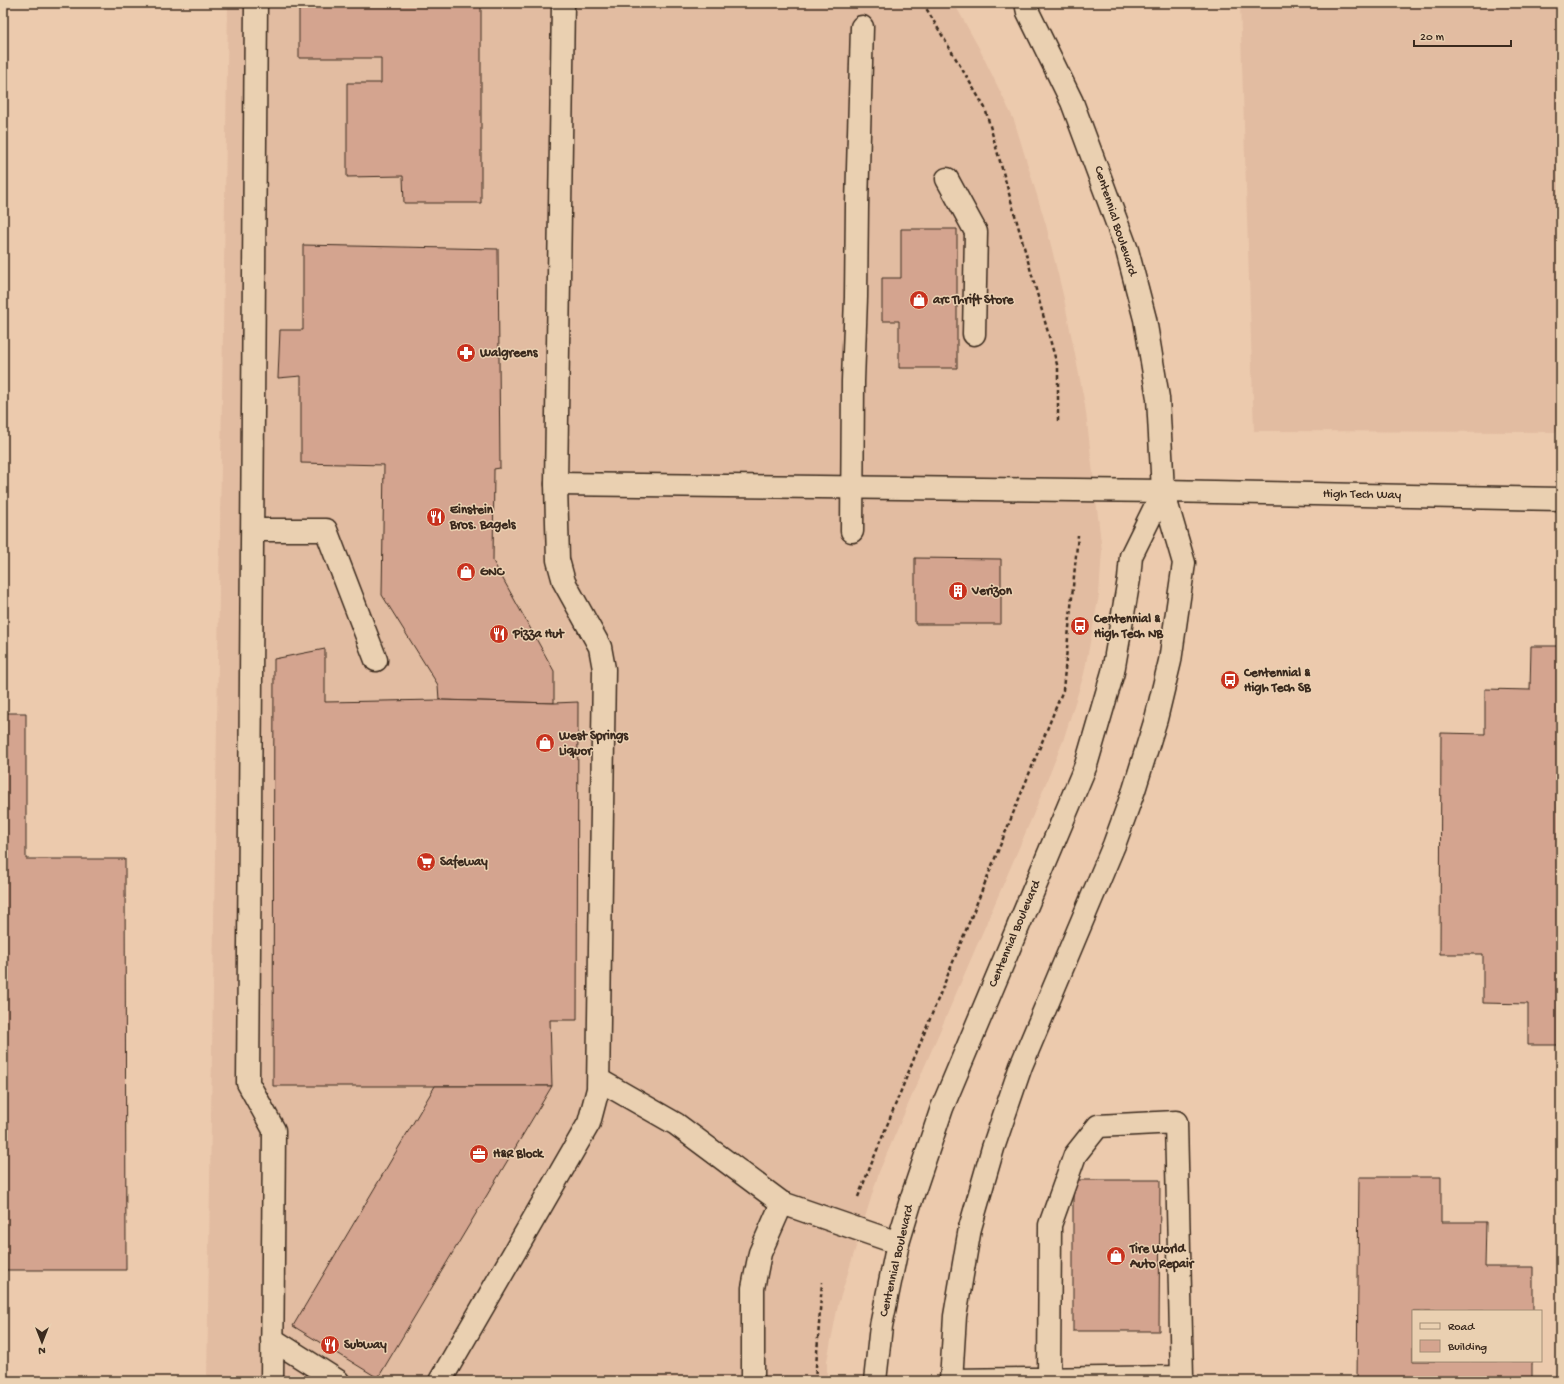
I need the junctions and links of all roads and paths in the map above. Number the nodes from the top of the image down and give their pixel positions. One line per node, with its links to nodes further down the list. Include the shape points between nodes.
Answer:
1 (256, 3): 13 (main road)
2 (563, 3): 9 (main road)
3 (923, 3): 8 (path, via 984,108 1058,368)
4 (1023, 6): 11 (main road, Centennial Boulevard, via 1072,102 1127,250 1144,319 1158,398)
5 (862, 27): 10 (main road)
6 (947, 179): 7 (main road, via 976,232)
7 (974, 334)
8 (1058, 424)
9 (556, 484): 10 (main road, High Tech Way); 17 (main road, via 558,560 564,582 600,647 604,670)
10 (852, 488): 11 (main road, High Tech Way); 14 (main road)
11 (1163, 491): 12 (main road, High Tech Way); 20 (main road, Centennial Boulevard, via 1131,556 1112,672 1086,765 942,1108); 31 (main road, Centennial Boulevard, via 1184,563 1170,661 1156,719 1134,790 1114,845 1021,1066 993,1148 970,1228 955,1316)
12 (1561, 499)
13 (252, 530): 16 (main road, via 326,530); 22 (main road, via 248,1083 274,1130)
14 (852, 531)
15 (1078, 535): 18 (path, via 1063,690)
16 (376, 660)
17 (599, 1080): 19 (main road, via 676,1124); 27 (main road, via 589,1123)
18 (858, 1197)
19 (782, 1203): 20 (main road); 28 (main road, via 760,1253 755,1274)
20 (898, 1243): 30 (main road, Centennial Boulevard, via 881,1326)
21 (822, 1282): 29 (path)
22 (272, 1339): 25 (main road); 26 (main road)
23 (1186, 1379): 24 (main road); 24 (main road, via 1176,1122 1098,1126 1075,1155 1050,1225)
24 (1049, 1380): 31 (main road)
25 (272, 1381)
26 (338, 1381)
27 (440, 1381)
28 (753, 1381)
29 (815, 1381)
30 (874, 1381)
31 (951, 1381)

